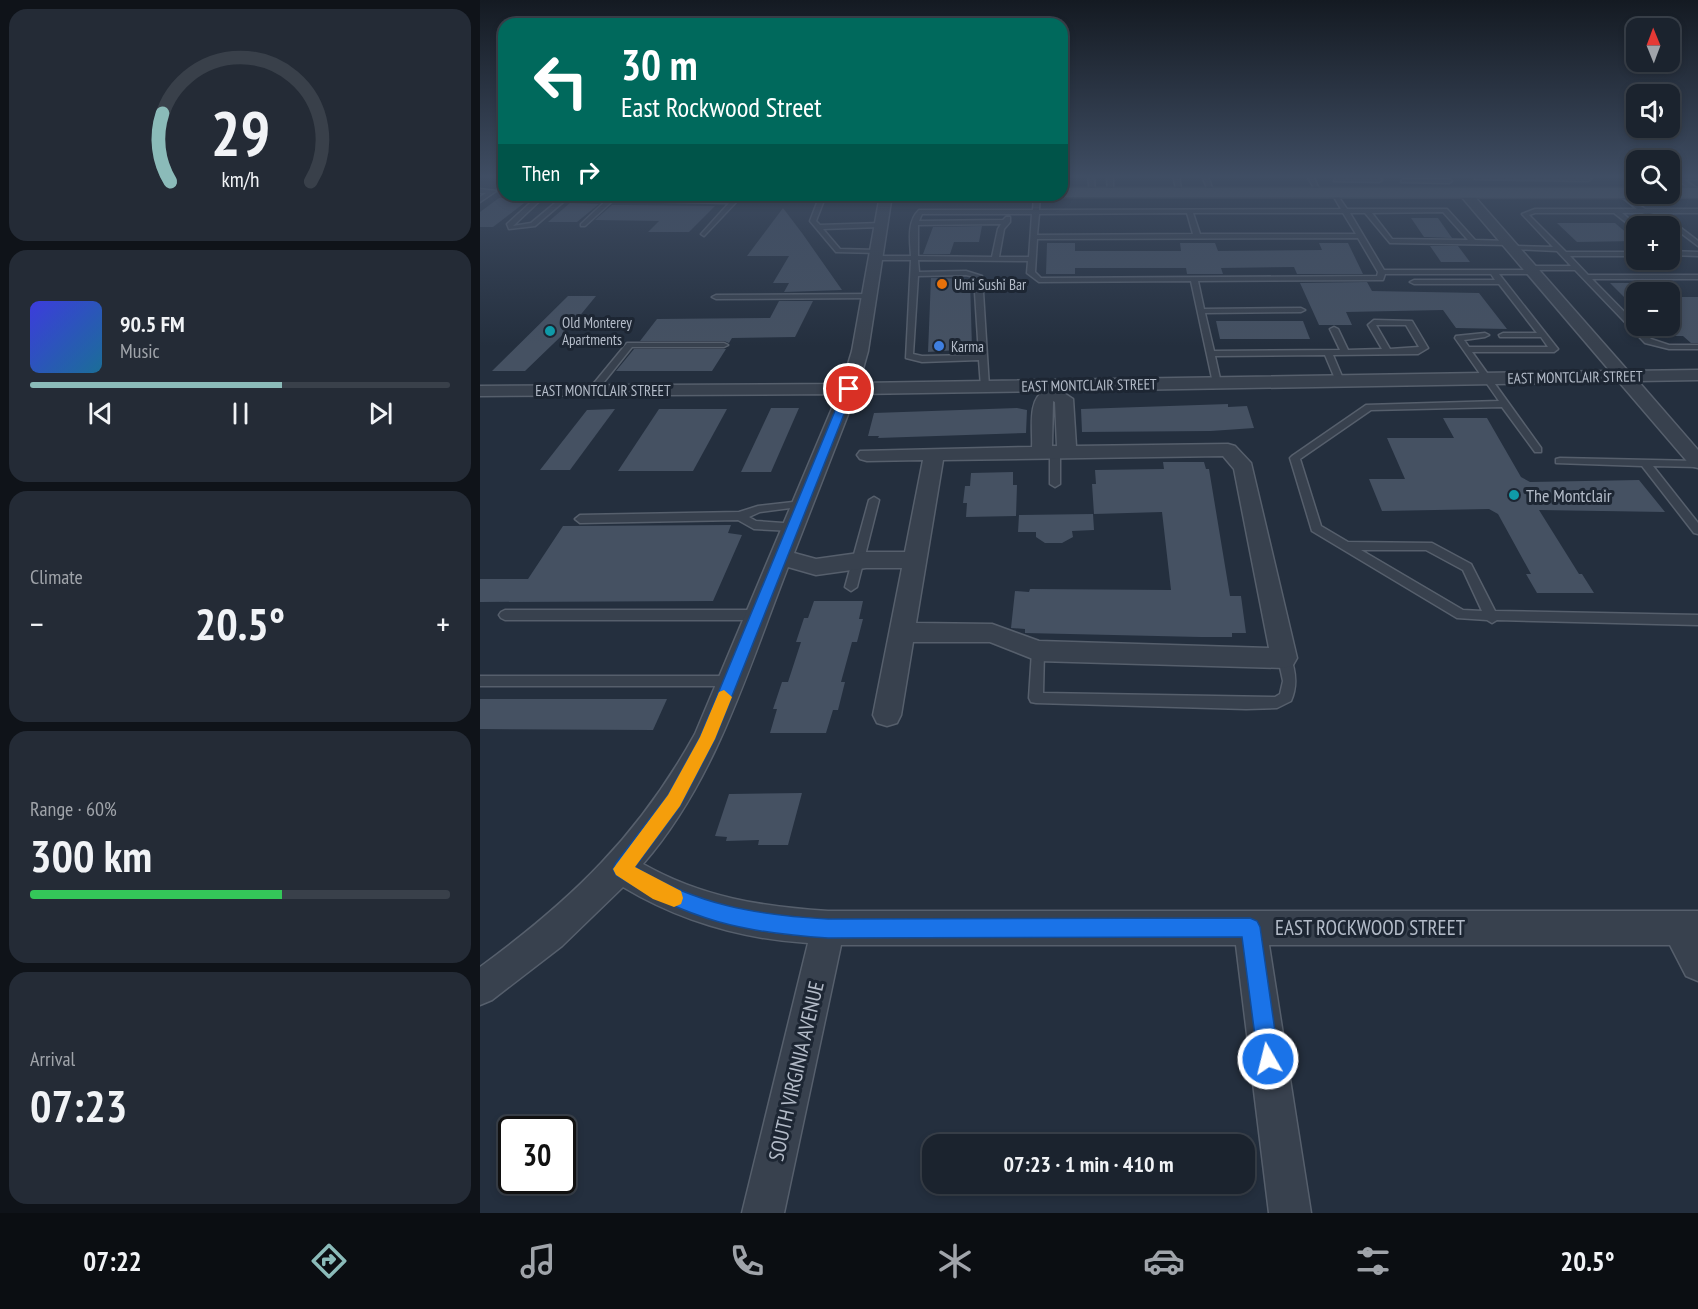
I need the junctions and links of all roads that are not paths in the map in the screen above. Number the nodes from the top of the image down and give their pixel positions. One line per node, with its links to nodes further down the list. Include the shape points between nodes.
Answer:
1 (822, 233): 25 (lane, via 838,251)
2 (880, 233): 25 (street)
3 (914, 233): 26 (lane)
4 (1000, 233): 27 (lane)
5 (1034, 233): 15 (lane)
6 (1196, 233): 16 (lane)
7 (1359, 233): 14 (lane)
8 (1383, 233): 17 (lane, via 1387,238)
9 (1454, 233): 17 (lane, via 1456,235 1411,235)
10 (1465, 233): 18 (lane)
11 (1499, 233): 20 (street)
12 (1542, 233): 21 (lane)
13 (1683, 233): 19 (lane)
14 (1361, 236): 16 (lane); 31 (lane)
15 (1034, 237): 16 (lane); 28 (lane)
16 (1197, 237)
17 (1406, 242): 18 (lane)
18 (1473, 242): 20 (lane)
19 (1698, 244)
20 (1511, 246): 21 (lane); 30 (street)
21 (1561, 252): 22 (lane); 29 (lane)
22 (1626, 254)
23 (1680, 254): 24 (lane)
24 (1698, 254)
25 (876, 255): 26 (lane); 39 (street)
26 (913, 259): 27 (lane); 33 (lane)
27 (995, 259): 28 (lane)
28 (1032, 259): 36 (lane, via 1031,273 1039,279)
29 (1576, 268): 30 (lane); 34 (lane)
30 (1531, 270): 32 (lane); 56 (street)
31 (1382, 272): 32 (lane); 36 (lane, via 1380,278 1373,279)
32 (1493, 272): 38 (lane)
33 (915, 274): 54 (lane, via 978,276); 54 (lane, via 909,356)
34 (1585, 277): 35 (lane); 48 (lane, via 1648,341 1669,347)
35 (1698, 277)
36 (1194, 279): 42 (lane)
37 (1414, 282): 38 (lane)
38 (1502, 282): 46 (lane)
39 (869, 296): 40 (lane); 61 (street)
40 (716, 297)
41 (1301, 310): 42 (lane)
42 (1201, 311): 53 (lane)
43 (1335, 329): 52 (lane)
44 (1485, 334): 49 (lane, via 1459,338)
45 (1503, 334): 46 (lane)
46 (1544, 334): 49 (lane, via 1554,349)
47 (724, 345): 62 (lane, via 630,345)
48 (1698, 347)
49 (1466, 350): 57 (lane)
50 (1387, 351): 50 (lane, via 1418,351 1424,348 1409,323 1374,322 1372,325); 52 (lane)
51 (1328, 352): 52 (lane); 53 (lane); 58 (lane)
52 (1345, 352)
53 (1211, 354): 59 (lane)
54 (983, 357): 60 (lane)
55 (1698, 375): 56 (street, EAST MONTCLAIR STREET)
56 (1624, 376): 57 (street, EAST MONTCLAIR STREET); 71 (street)
57 (1487, 378): 58 (street, EAST MONTCLAIR STREET); 65 (lane)
58 (1340, 381): 59 (street, EAST MONTCLAIR STREET)
59 (1218, 383): 63 (street, EAST MONTCLAIR STREET)
60 (985, 387): 61 (street, EAST MONTCLAIR STREET); 63 (street, EAST MONTCLAIR STREET)
61 (849, 389): 62 (street, EAST MONTCLAIR STREET); 75 (street)
62 (593, 390): 64 (street, EAST MONTCLAIR STREET)
63 (1052, 390): 67 (street, via 1043,403)
64 (480, 391)
65 (1505, 404): 66 (lane); 80 (lane, via 1370,407 1295,458 1316,528)
66 (1538, 450)
67 (1055, 452): 68 (street); 73 (lane); 91 (street, via 1228,450 1237,457 1244,467)
68 (934, 454): 69 (street); 81 (street)
69 (867, 455)
70 (1560, 461): 72 (lane)
71 (1698, 463): 72 (lane)
72 (1646, 464): 79 (lane)
73 (1055, 484)
74 (874, 500): 83 (lane)
75 (802, 504): 76 (lane, via 758,509); 78 (street)
76 (740, 516): 77 (lane); 78 (lane, via 754,525)
77 (580, 519)
78 (793, 527): 82 (street)
79 (1698, 530)
80 (1344, 546): 87 (lane, via 1461,615); 87 (lane, via 1428,546 1467,567)
81 (915, 560): 83 (street); 89 (street)
82 (787, 561): 83 (street, via 805,566); 86 (street)
83 (858, 561): 84 (lane)
84 (851, 587)
85 (505, 615): 86 (lane)
86 (757, 615): 93 (street)
87 (1492, 618): 88 (lane)
88 (1698, 620)
89 (903, 632): 90 (street, via 992,633); 94 (street)
90 (1038, 651): 91 (street); 91 (lane, via 1036,698 1277,702 1286,697 1290,681)
91 (1284, 658)
92 (480, 681): 93 (lane)
93 (730, 681): 95 (street, via 707,739 674,800)
94 (887, 715)
95 (622, 869): 97 (street, EAST ROCKWOOD STREET, via 660,892 739,920); 100 (street, via 535,949)
96 (1250, 927): 97 (street, EAST ROCKWOOD STREET); 98 (street, EAST ROCKWOOD STREET); 102 (street)
97 (828, 928): 101 (street, SOUTH VIRGINIA AVENUE)
98 (1689, 928): 99 (street)
99 (1698, 964)
100 (480, 988)
101 (764, 1213)
102 (1290, 1213)

